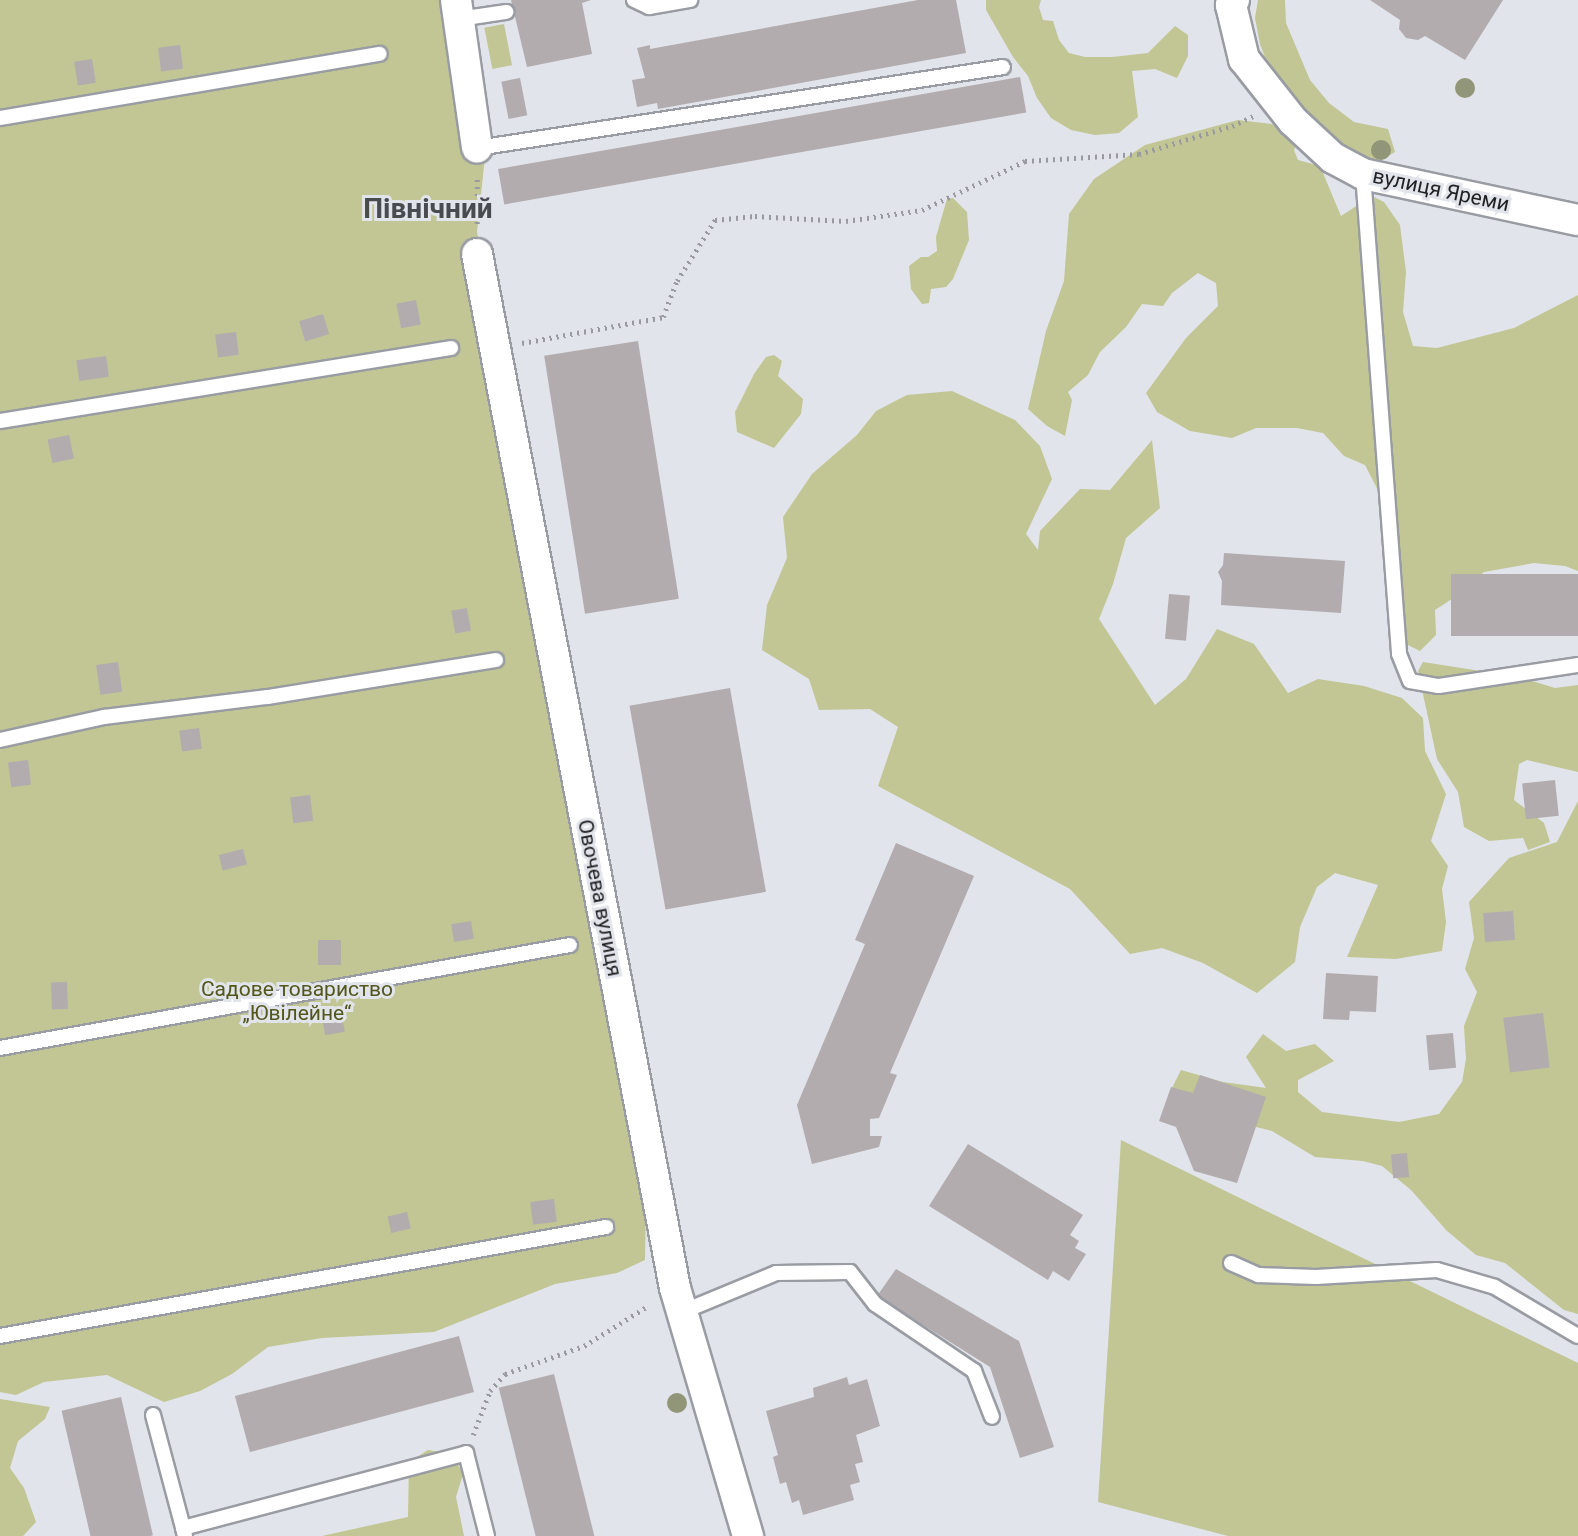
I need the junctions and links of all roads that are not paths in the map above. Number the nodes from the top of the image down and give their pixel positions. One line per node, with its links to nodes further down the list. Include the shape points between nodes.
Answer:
1 (635, 0): 2 (lane, via 649,7)
2 (690, 0)
3 (1234, 0): 10 (street, вулиця Яреми, via 1231,5 1244,60 1333,158)
4 (458, 10): 5 (lane); 9 (street)
5 (506, 12)
6 (380, 54): 8 (lane)
7 (1003, 67): 9 (lane)
8 (0, 118)
9 (477, 148)
10 (1363, 174): 11 (street, вулиця Яреми); 16 (lane, via 1399,654 1410,681 1438,686)
11 (1578, 220)
12 (477, 254): 22 (street, Овочева вулиця)
13 (451, 348): 14 (lane)
14 (0, 421)
15 (496, 660): 17 (lane, via 268,697 104,717)
16 (1578, 665)
17 (0, 740)
18 (570, 945): 19 (lane)
19 (0, 1048)
20 (606, 1227): 23 (lane)
21 (1231, 1263): 24 (lane, via 1258,1275 1317,1277 1437,1270 1495,1287)
22 (679, 1300): 26 (lane, via 776,1273 850,1272 875,1304 974,1371); 29 (street, Овочева вулиця)
23 (0, 1336)
24 (1578, 1336)
25 (153, 1415): 27 (lane)
26 (992, 1417)
27 (184, 1532): 28 (lane, via 466,1453)
28 (487, 1536)
29 (748, 1536)

